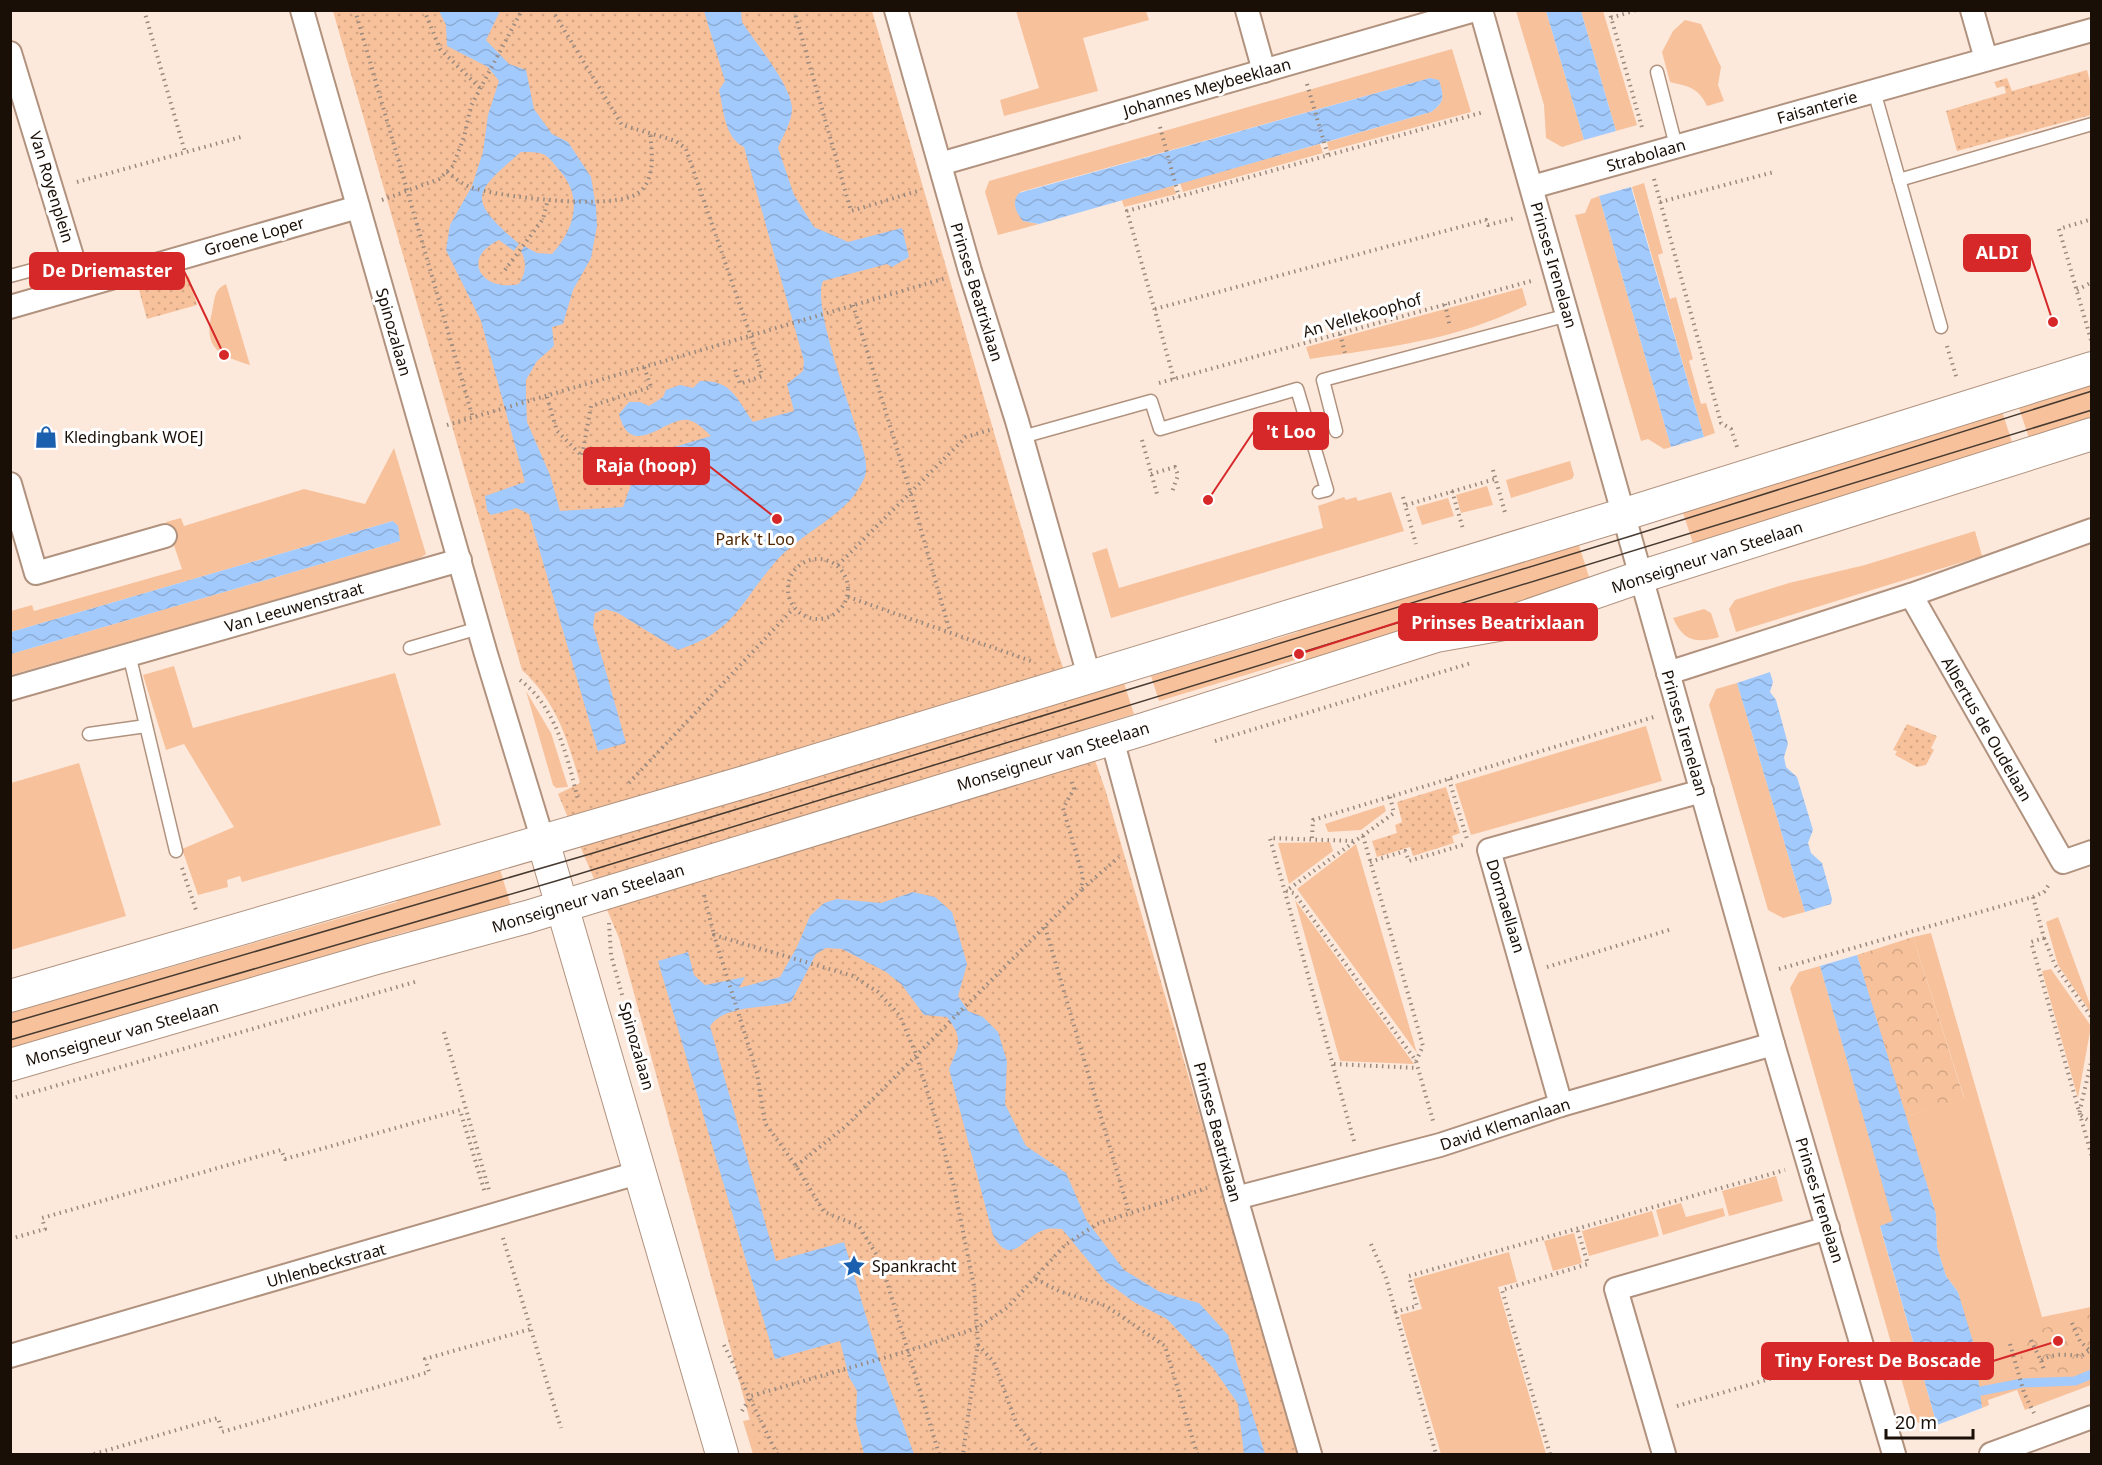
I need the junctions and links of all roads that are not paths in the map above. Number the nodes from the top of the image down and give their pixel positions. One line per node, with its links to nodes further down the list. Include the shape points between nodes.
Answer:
1 (302, 10): 19 (street, Spinozalaan)
2 (896, 10): 16 (street, Prinses Beatrixlaan)
3 (1246, 10): 10 (street)
4 (1474, 10): 10 (street, Johannes Meybeeklaan)
5 (1481, 10): 18 (street, Prinses Irenelaan)
6 (1972, 10): 9 (street)
7 (2091, 30): 9 (street)
8 (10, 53): 20 (street, Van Royenplein)
9 (1986, 58): 12 (street)
10 (1264, 71): 16 (street, Johannes Meybeeklaan)
11 (1657, 72): 15 (lane)
12 (1874, 90): 13 (street, Faisanterie); 17 (lane)
13 (1760, 123): 15 (street, Strabolaan)
14 (2091, 124): 17 (lane)
15 (1676, 146): 18 (street, Strabolaan)
16 (943, 174): 27 (street, Prinses Beatrixlaan)
17 (1899, 180): 25 (lane)
18 (1532, 187): 24 (street, Prinses Irenelaan)
19 (358, 207): 22 (street, Groene Loper); 35 (street, Spinozalaan)
20 (73, 259): 21 (lane); 22 (street, Van Royenplein)
21 (10, 276)
22 (81, 286): 23 (street)
23 (10, 307)
24 (1568, 315): 28 (lane, via 1323,380); 32 (street, Prinses Irenelaan)
25 (1941, 327)
26 (2091, 368): 32 (main road)
27 (1019, 429): 31 (lane, via 1151,401 1160,429 1297,389 1326,490); 42 (street, Prinses Beatrixlaan)
28 (1336, 431)
29 (2091, 434): 36 (main road, Monseigneur van Steelaan)
30 (10, 484): 34 (street, via 36,573)
31 (1319, 492)
32 (1625, 514): 36 (street, Prinses Irenelaan); 42 (main road)
33 (2091, 530): 37 (street)
34 (165, 536)
35 (460, 560): 38 (street, Spinozalaan); 40 (street, Van Leeuwenstraat)
36 (1640, 577): 41 (street, Prinses Irenelaan); 46 (main road, Monseigneur van Steelaan, via 1504,624 1436,636)
37 (1911, 595): 41 (street); 50 (street, Albertus de Oudelaan, via 2063,862)
38 (479, 628): 39 (lane); 48 (street, Spinozalaan)
39 (410, 648)
40 (129, 654): 43 (street, Van Leeuwenstraat); 44 (lane)
41 (1668, 673): 47 (street, Prinses Irenelaan)
42 (1089, 676): 48 (main road)
43 (10, 689)
44 (146, 726): 45 (lane); 49 (lane)
45 (89, 734)
46 (1112, 739): 51 (main road, Monseigneur van Steelaan); 57 (street, Prinses Beatrixlaan)
47 (1702, 791): 53 (street, Prinses Irenelaan); 55 (street, Dormaellaan, via 1489,850)
48 (543, 841): 51 (main road, Spinozalaan); 52 (main road)
49 (176, 851)
50 (2091, 852)
51 (564, 905): 54 (main road, Monseigneur van Steelaan); 56 (main road, Spinozalaan)
52 (10, 996)
53 (1773, 1044): 55 (street, David Klemanlaan); 58 (street, Prinses Irenelaan)
54 (10, 1065)
55 (1562, 1106): 57 (street, David Klemanlaan, via 1440,1145)
56 (641, 1172): 59 (street, Uhlenbeckstraat); 62 (main road, Spinozalaan)
57 (1233, 1189): 63 (street, Prinses Beatrixlaan)
58 (1828, 1228): 64 (street, via 1616,1289); 65 (street, Prinses Irenelaan)
59 (10, 1356)
60 (2091, 1418): 61 (street)
61 (2000, 1453)
62 (722, 1455)
63 (1310, 1455)
64 (1664, 1455)
65 (1894, 1455)

